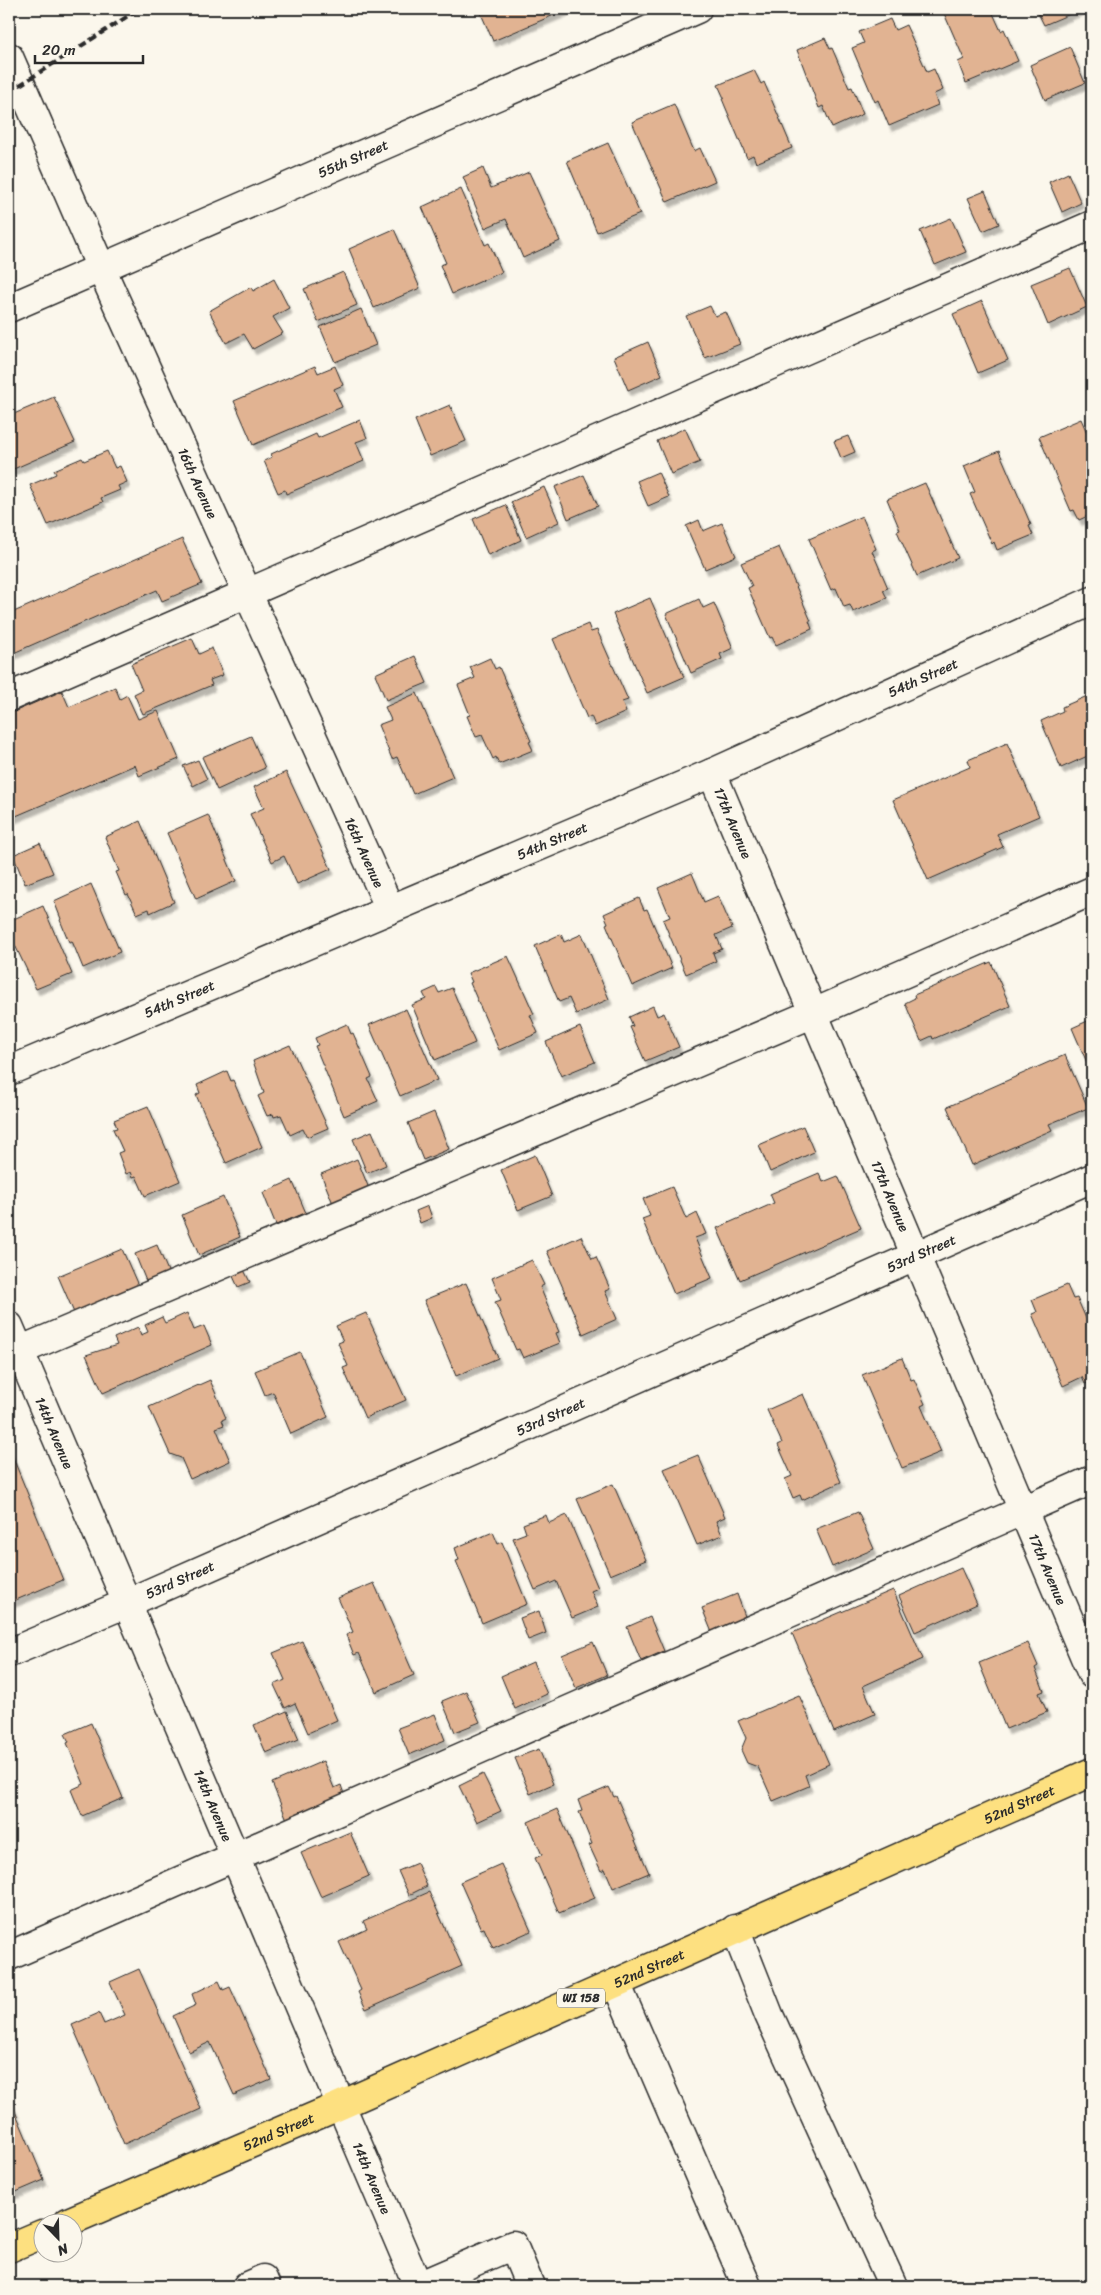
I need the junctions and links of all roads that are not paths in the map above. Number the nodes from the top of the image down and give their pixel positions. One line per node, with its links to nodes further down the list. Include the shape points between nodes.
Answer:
1 (695, 9): 4 (street, 55th Street)
2 (9, 57): 4 (street, 16th Avenue)
3 (1092, 225): 6 (street)
4 (100, 268): 5 (street, 55th Street); 6 (street, 16th Avenue)
5 (9, 308)
6 (247, 593): 8 (street); 11 (street, 16th Avenue)
7 (1092, 601): 9 (street, 54th Street)
8 (9, 697)
9 (712, 773): 11 (street, 54th Street); 12 (street, 17th Avenue)
10 (1092, 891): 12 (street)
11 (390, 909): 13 (street, 54th Street)
12 (814, 1013): 15 (street, 17th Avenue); 17 (street)
13 (9, 1071)
14 (1092, 1178): 15 (street, 53rd Street)
15 (917, 1255): 19 (street, 17th Avenue); 20 (street, 53rd Street)
16 (9, 1326): 17 (street, 14th Avenue)
17 (20, 1350): 20 (street, 14th Avenue)
18 (1092, 1480): 19 (street)
19 (1024, 1511): 22 (street, 17th Avenue); 24 (street)
20 (127, 1604): 21 (street, 53rd Street); 24 (street, 14th Avenue)
21 (9, 1653)
22 (1092, 1674)
23 (1092, 1772): 25 (main road, 52nd Street / WI 158)
24 (234, 1858): 26 (street); 28 (street, 14th Avenue)
25 (735, 1929): 27 (main road, 52nd Street / WI 158); 37 (street, via 768,2015)
26 (9, 1956)
27 (616, 1983): 28 (main road, 52nd Street / WI 158); 36 (street)
28 (340, 2105): 29 (main road, 52nd Street / WI 158); 34 (street, 14th Avenue)
29 (82, 2216)
30 (32, 2238): 31 (main road)
31 (9, 2248)
32 (247, 2286): 33 (street, via 263,2279)
33 (266, 2286)
34 (418, 2286): 35 (street, via 513,2246)
35 (530, 2286)
36 (747, 2286)
37 (893, 2286)

